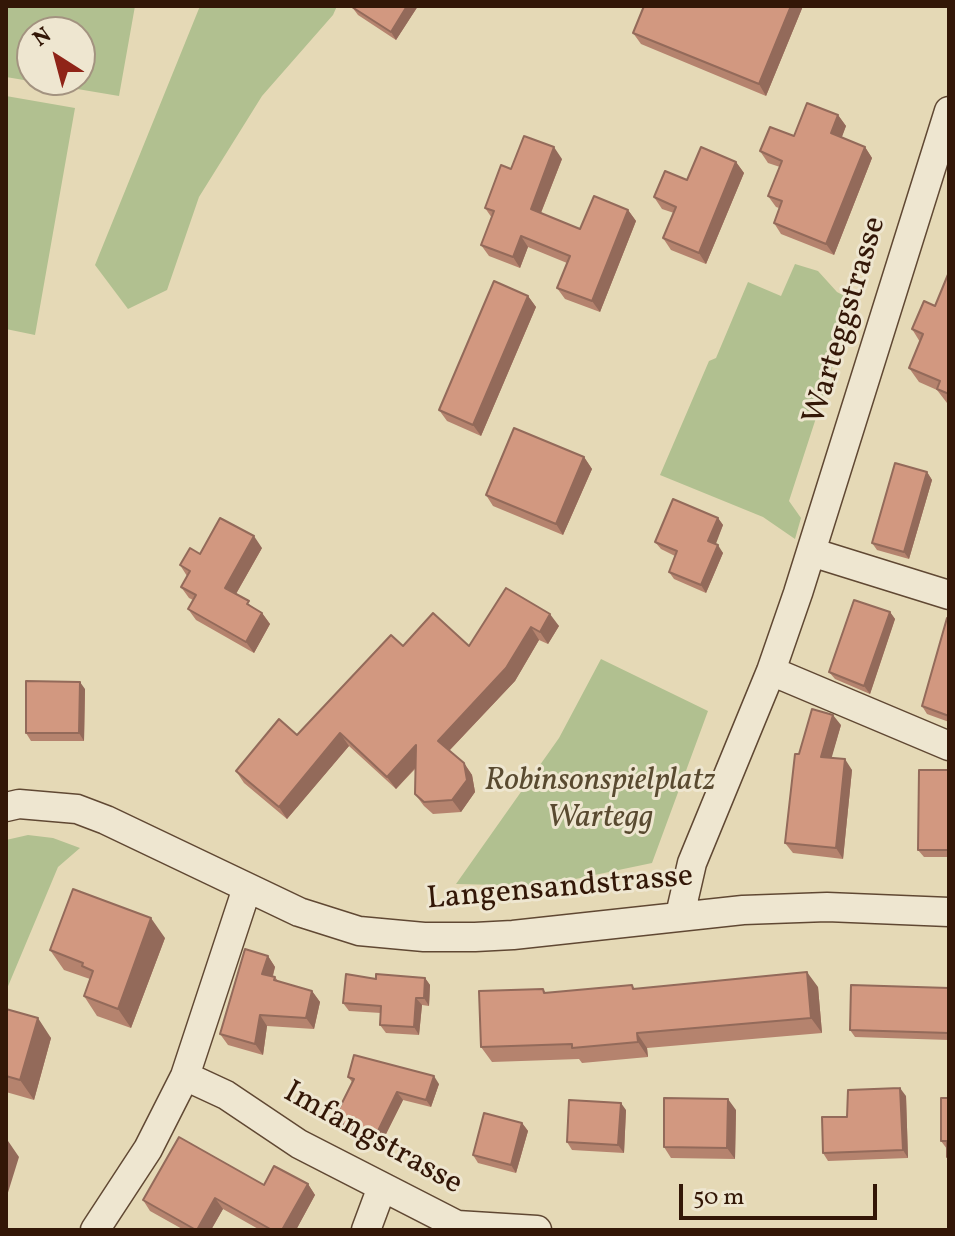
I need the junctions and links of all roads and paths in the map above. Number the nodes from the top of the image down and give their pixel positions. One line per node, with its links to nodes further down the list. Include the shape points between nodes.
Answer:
1 (949, 111): 2 (street, Warteggstrasse)
2 (811, 552): 3 (street); 4 (street, Warteggstrasse)
3 (949, 595)
4 (771, 671): 5 (street); 9 (street, Warteggstrasse, via 692,863)
5 (949, 746)
6 (6, 807): 7 (street, Langensandstrasse, via 77,809)
7 (247, 888): 9 (street, Langensandstrasse, via 313,918 359,931 424,937 513,935); 10 (street)
8 (949, 912): 9 (street, Langensandstrasse, via 827,907)
9 (680, 915)
10 (185, 1076): 11 (street, Imfangstrasse); 13 (street, via 148,1149)
11 (382, 1187): 12 (street, Imfangstrasse); 14 (street)
12 (458, 1228): 15 (street, Imfangstrasse)
13 (95, 1230)
14 (366, 1230)
15 (537, 1230)

